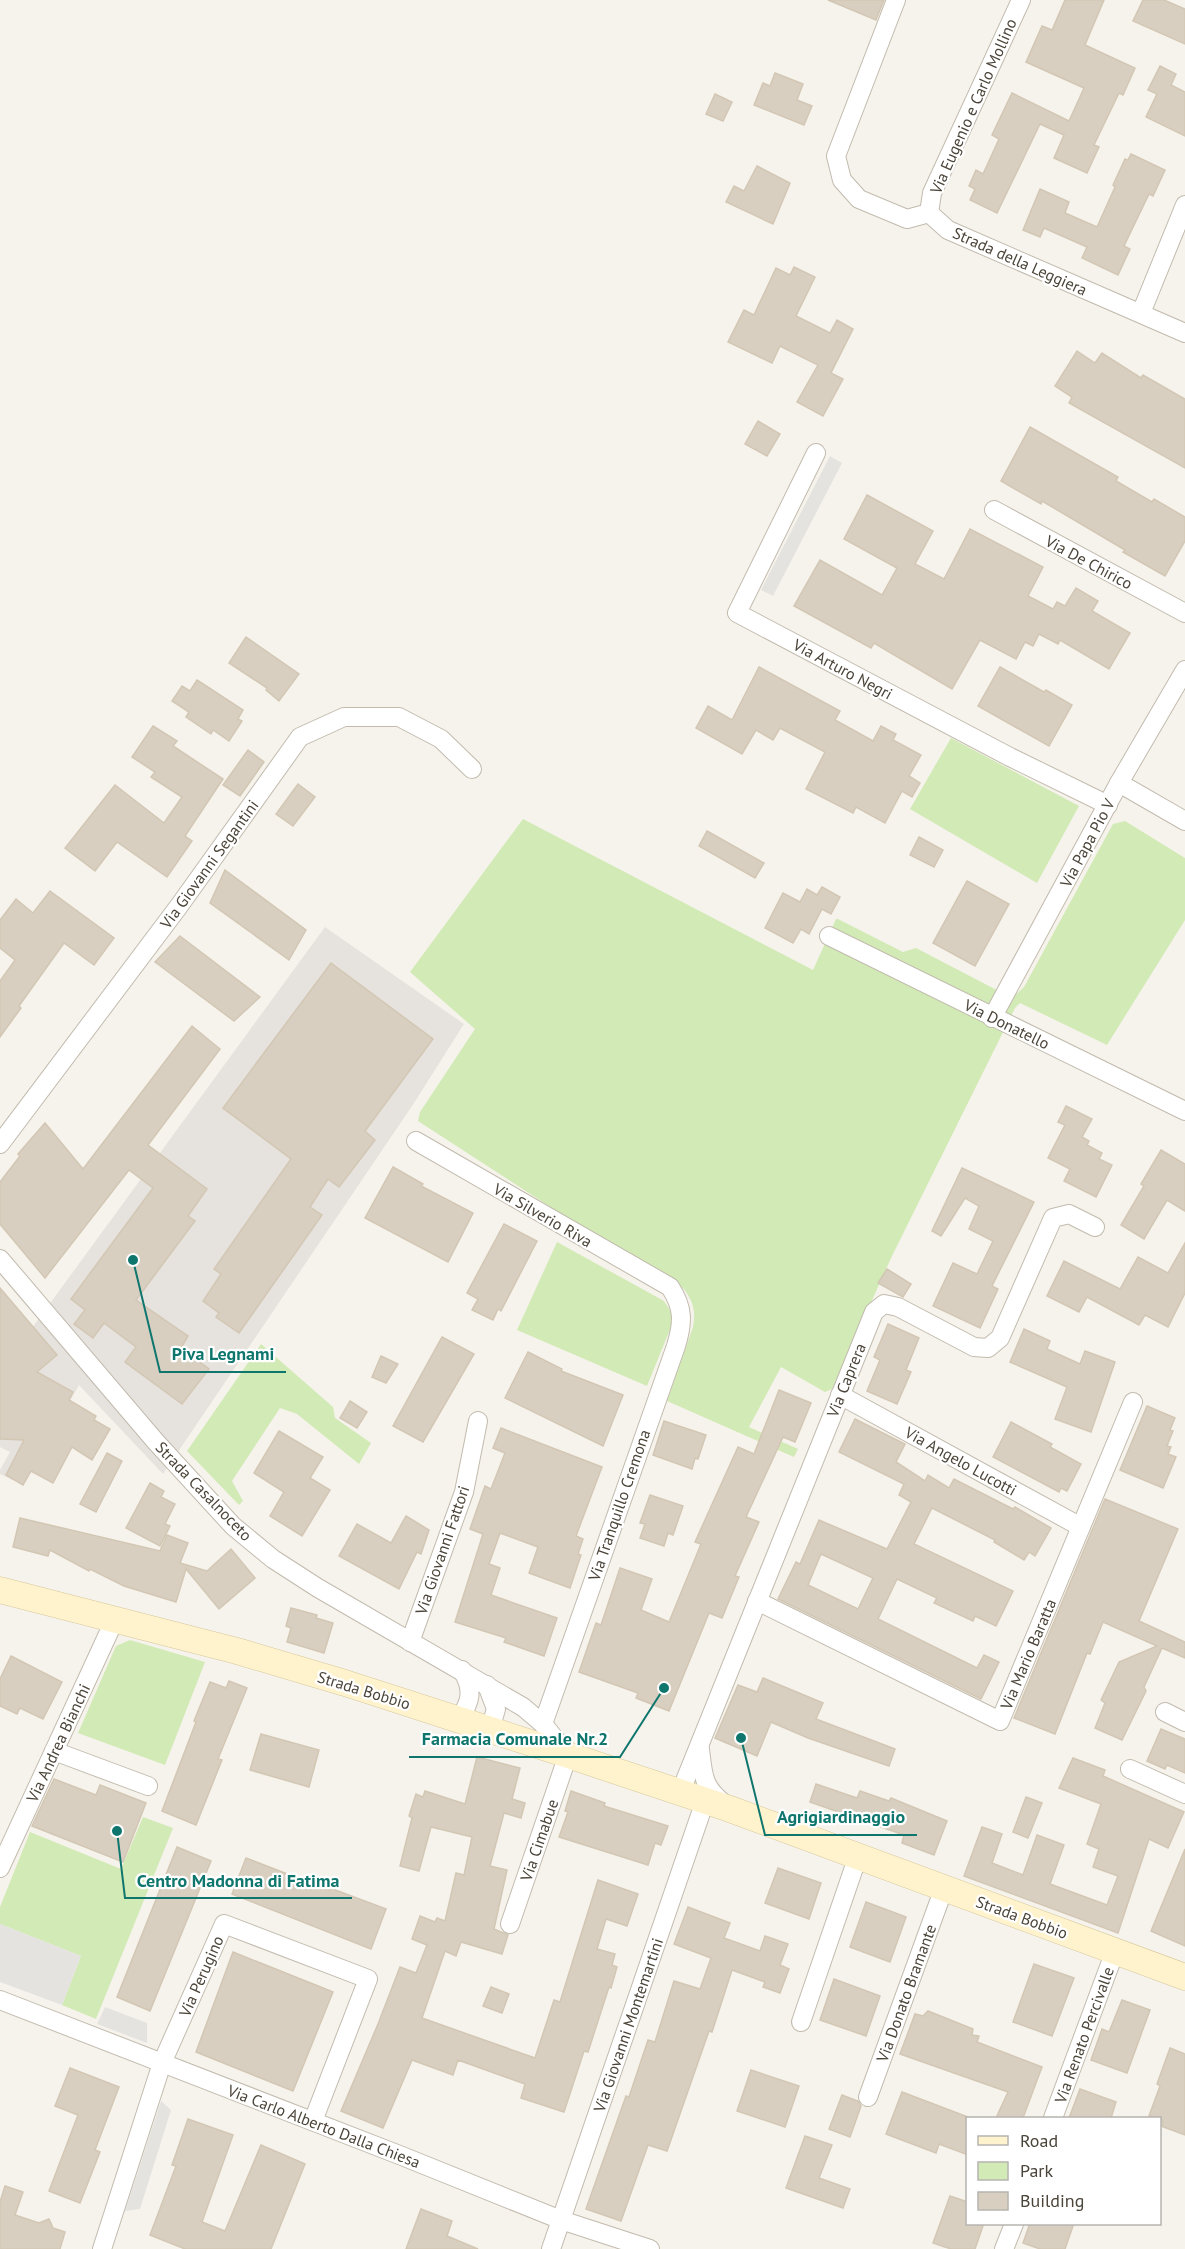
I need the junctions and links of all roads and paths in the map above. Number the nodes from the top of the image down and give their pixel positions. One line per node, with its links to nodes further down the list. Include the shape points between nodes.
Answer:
1 (896, 0): 4 (street, via 836,156 842,180 859,199 907,219)
2 (1021, 0): 4 (street, Via Eugenio e Carlo Mollino, via 932,193)
3 (1185, 206): 5 (street)
4 (929, 213): 5 (street, Strada della Leggiera, via 948,230)
5 (1141, 313): 6 (street, Strada della Leggiera)
6 (1185, 333)
7 (816, 453): 13 (street, Via Arturo Negri, via 737,613)
8 (994, 510): 9 (street, Via De Chirico)
9 (1185, 613)
10 (1185, 670): 12 (street, Via Papa Pio V)
11 (472, 769): 19 (street, Via Giovanni Segantini, via 441,739 399,717 344,717 300,738 168,922)
12 (1119, 783): 13 (street, Via Papa Pio V); 14 (street)
13 (1108, 805): 16 (street, Via Papa Pio V)
14 (1185, 821)
15 (829, 936): 16 (street, Via Donatello)
16 (992, 1018): 17 (street, Via Donatello)
17 (1185, 1111)
18 (416, 1141): 22 (street, Via Silverio Riva)
19 (0, 1144)
20 (1095, 1227): 23 (street, Via Caprera, via 1069,1214 1053,1218 1000,1338 988,1348 974,1347 884,1304 874,1312)
21 (0, 1259): 30 (street, Strada Casalnoceto, via 233,1526 273,1559)
22 (670, 1287): 36 (street, Via Tranquillo Cremona, via 681,1309 682,1323)
23 (840, 1395): 26 (street, Via Angelo Lucotti); 28 (street, Via Caprera)
24 (1133, 1402): 26 (street, Via Mario Baratta)
25 (478, 1421): 30 (street, Via Giovanni Fattori, via 464,1492)
26 (1081, 1527): 28 (street, Via Mario Baratta, via 1000,1721)
27 (0, 1590): 29 (main road, Strada Bobbio)
28 (758, 1601): 38 (street, Via Caprera)
29 (115, 1619): 34 (main road, Strada Bobbio); 39 (street, Via Andrea Bianchi)
30 (410, 1642): 31 (street, Strada Casalnoceto)
31 (462, 1670): 32 (street, Strada Casalnoceto); 34 (street, via 470,1683 469,1704)
32 (487, 1685): 36 (street, Strada Casalnoceto); 37 (street, via 496,1709)
33 (1165, 1712): 35 (street)
34 (459, 1720): 37 (main road, Strada Bobbio)
35 (1185, 1722)
36 (543, 1724): 40 (street, Strada Casalnoceto)
37 (490, 1730): 40 (main road, Strada Bobbio)
38 (700, 1744): 43 (street, Via Caprera); 46 (street, Via Caprera, via 703,1776 711,1794)
39 (54, 1751): 42 (street); 48 (street, Via Andrea Bianchi)
40 (568, 1755): 43 (main road, Strada Bobbio); 50 (street, Via Cimabue)
41 (1130, 1769): 44 (street)
42 (148, 1786)
43 (681, 1793): 45 (main road, Strada Bobbio)
44 (1185, 1794)
45 (705, 1801): 46 (main road, Strada Bobbio); 59 (street, Via Giovanni Montemartini)
46 (730, 1809): 47 (main road, Strada Bobbio)
47 (858, 1856): 49 (main road, Strada Bobbio); 54 (street)
48 (0, 1868)
49 (944, 1888): 51 (main road, Strada Bobbio); 56 (street, Via Donato Bramante)
50 (510, 1924)
51 (1115, 1951): 52 (main road, Strada Bobbio); 57 (street, Via Renato Percivalle)
52 (1185, 1977)
53 (0, 2000): 55 (street, Via Carlo Alberto Dalla Chiesa)
54 (801, 2022)
55 (162, 2063): 58 (street, Via Carlo Alberto Dalla Chiesa); 58 (street, Via Perugino, via 224,1924 246,1932 368,1979); 61 (street, Via Perugino)
56 (868, 2097)
57 (1053, 2117)
58 (313, 2121): 59 (street, Via Carlo Alberto Dalla Chiesa)
59 (561, 2220): 62 (street, Via Giovanni Montemartini); 63 (street, Via Carlo Alberto Dalla Chiesa)
60 (1013, 2225): 64 (street)
61 (102, 2249)
62 (550, 2249)
63 (650, 2249)
64 (1004, 2249)

